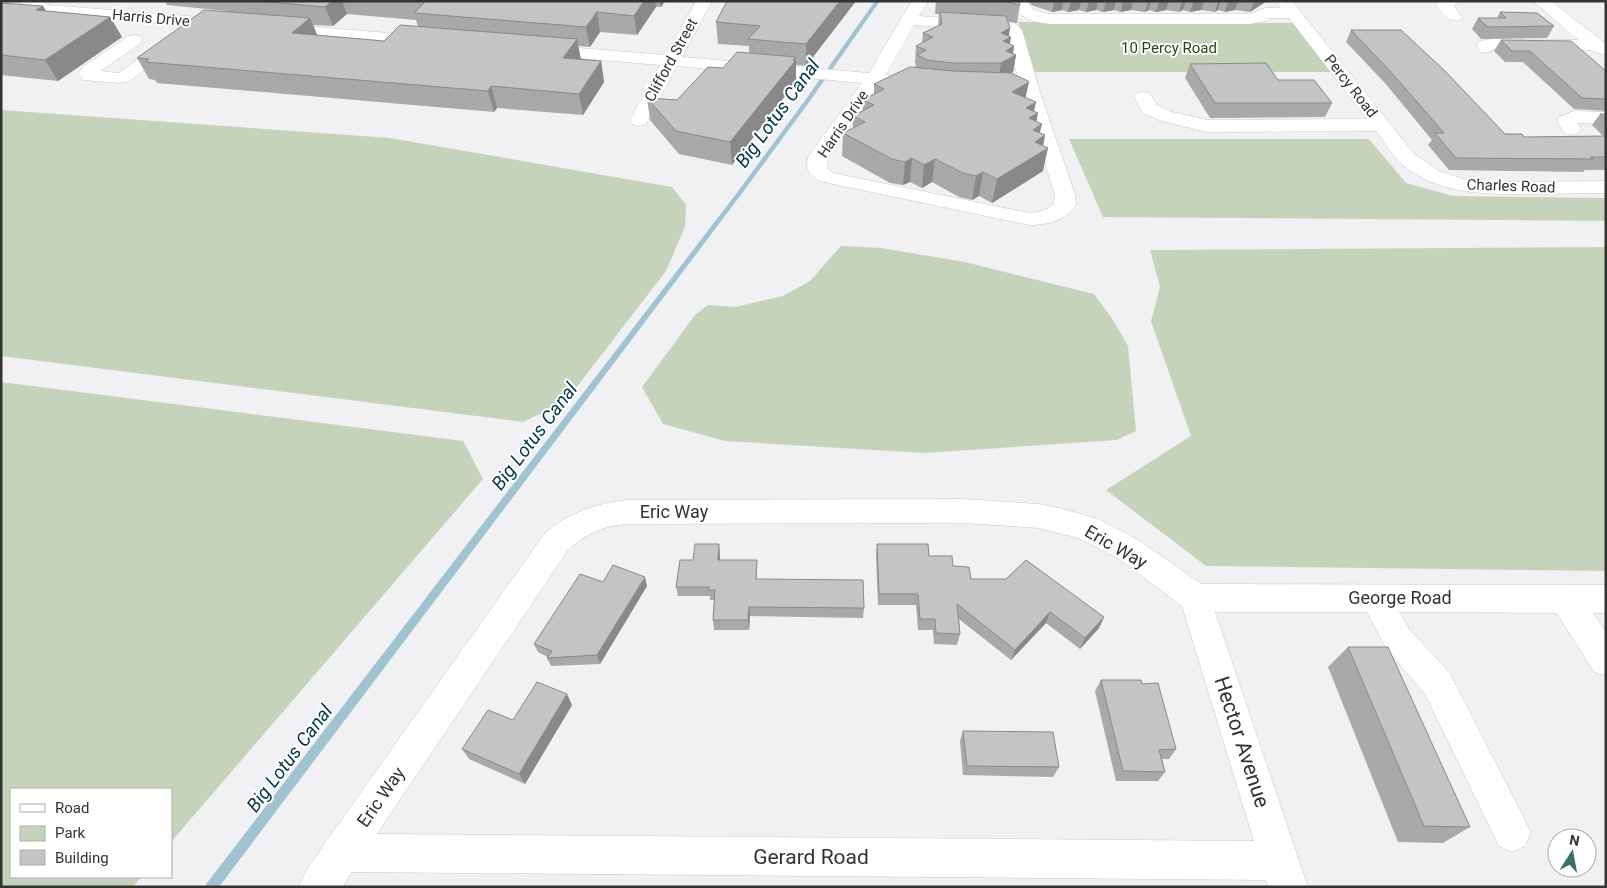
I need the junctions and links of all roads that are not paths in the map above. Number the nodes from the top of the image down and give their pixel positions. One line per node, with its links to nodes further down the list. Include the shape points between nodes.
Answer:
1 (28, 1): 9 (street, Harris Drive, via 46,9)
2 (704, 1): 17 (street, Clifford Street)
3 (920, 1): 8 (street, Harris Drive)
4 (1019, 1): 6 (street, via 1025,12 1045,19 1250,20 1260,18)
5 (1541, 1): 16 (street)
6 (1261, 7): 7 (street)
7 (1289, 7): 23 (street, Percy Road)
8 (908, 20): 18 (street, Harris Drive); 18 (street, Harris Drive, via 1010,27 1014,30 1022,89 1065,195 1062,210 1045,219 1029,219 826,177 818,171 818,157)
9 (198, 22): 10 (street, Harris Drive); 12 (street, via 124,77 89,76 89,71)
10 (237, 25)
11 (267, 28): 13 (street)
12 (134, 40)
13 (444, 42)
14 (1486, 48): 16 (street, via 1485,45 1492,44)
15 (523, 49): 17 (street, Harris Drive)
16 (1601, 49)
17 (671, 61): 18 (street, Harris Drive); 22 (street, Clifford Street)
18 (874, 79): 19 (street, Harris Drive)
19 (941, 86)
20 (1143, 97): 23 (street, via 1150,109 1206,126)
21 (1606, 118): 24 (street, via 1574,117 1566,121)
22 (639, 120)
23 (1382, 125): 25 (street, Percy Road)
24 (1571, 128)
25 (1419, 168): 26 (street, Charles Road, via 1448,182 1466,186)
26 (1606, 187)
27 (1195, 598): 28 (street, George Road); 33 (street, Eric Way, via 1122,546 1089,528 1050,517 1007,513 637,512 590,518 556,542); 34 (street, Hector Avenue)
28 (1376, 598): 29 (street, George Road); 32 (street, via 1392,631 1437,683)
29 (1566, 599): 30 (street, George Road); 31 (street)
30 (1606, 599)
31 (1606, 661)
32 (1512, 833)
33 (342, 854): 34 (street, Gerard Road); 35 (street, Eric Way)
34 (1284, 874)
35 (319, 887)

